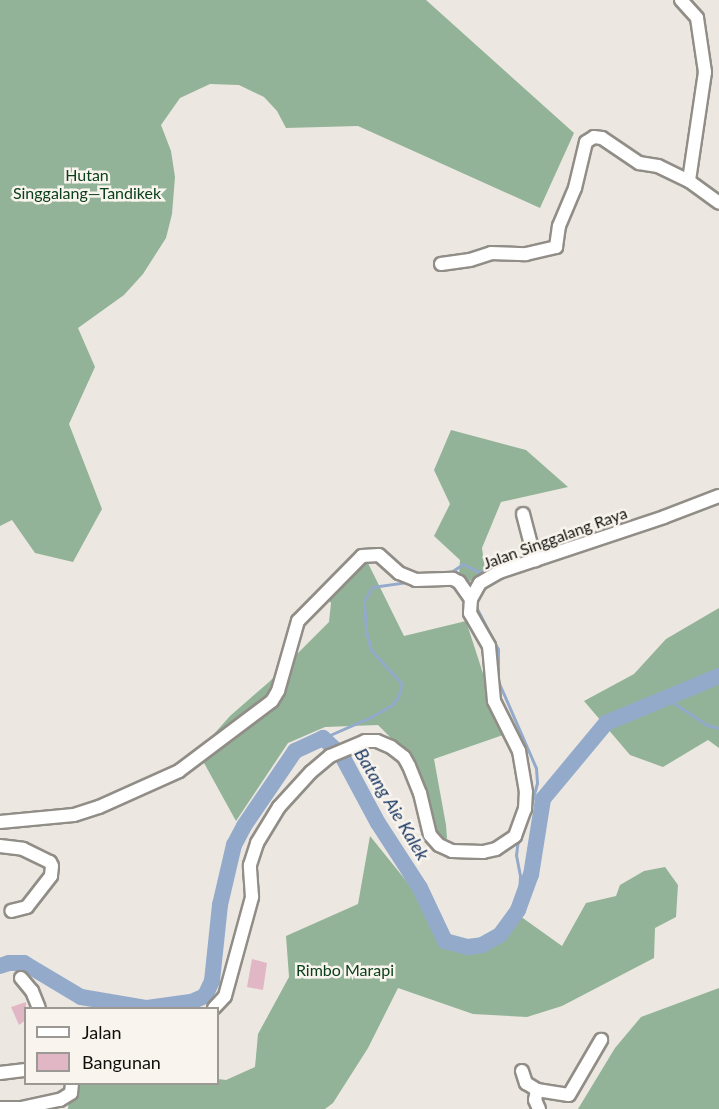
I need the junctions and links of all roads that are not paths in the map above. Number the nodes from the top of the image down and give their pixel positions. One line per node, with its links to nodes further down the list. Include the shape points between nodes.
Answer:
1 (681, 0): 2 (street, via 697,18 705,72)
2 (689, 182): 3 (street); 4 (street, via 658,166 639,163 602,138 594,137 586,142 556,247 526,254 490,253)
3 (719, 203)
4 (441, 264)
5 (719, 496): 7 (street, Jalan Singgalang Raya)
6 (523, 514): 7 (street)
7 (535, 560): 8 (street, Jalan Singgalang Raya, via 488,578)
8 (471, 598): 9 (street, via 453,579 416,580 399,573 379,555 362,556 298,621 272,701 179,771 74,815); 14 (street, via 470,613 492,658 494,701 519,751 526,792 525,809 515,836 496,849 452,851 429,835 420,793 404,757 377,741 364,741 330,756 279,807 257,843 250,865 252,897 225,996)
9 (0, 822)
10 (0, 846): 11 (street, via 23,849 52,866 51,876 27,907)
11 (11, 911)
12 (21, 978): 13 (street)
13 (39, 1007)
14 (215, 1007)
15 (601, 1040): 20 (street, via 569,1095)
16 (24, 1070): 18 (street)
17 (522, 1071): 20 (street, via 526,1083)
18 (0, 1073)
19 (72, 1085): 21 (street, via 71,1093 60,1100)
20 (537, 1090): 22 (street, via 535,1100)
21 (0, 1108)
22 (539, 1109)

